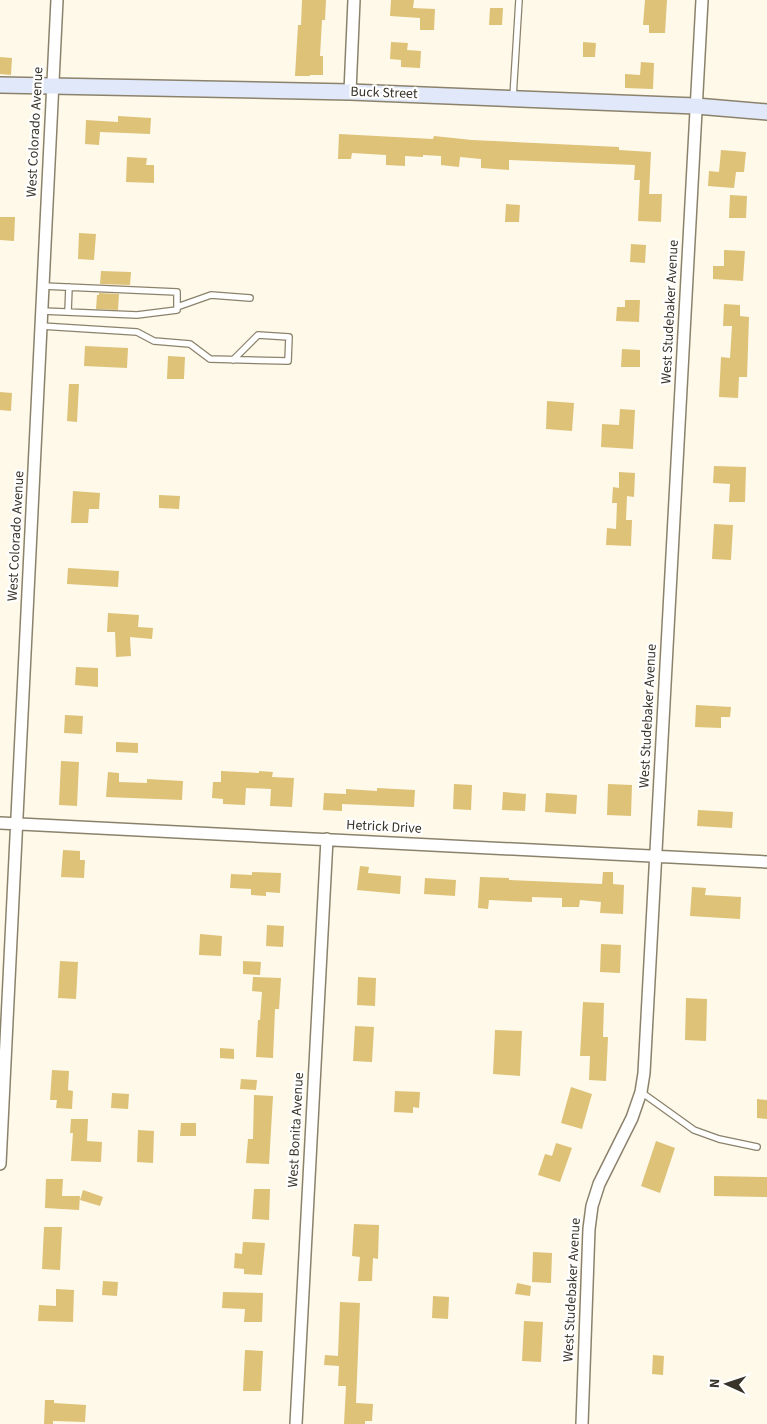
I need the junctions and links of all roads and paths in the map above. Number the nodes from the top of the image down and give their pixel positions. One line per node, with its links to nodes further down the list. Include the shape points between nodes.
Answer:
1 (57, 0): 6 (street, West Colorado Avenue)
2 (354, 0): 7 (street)
3 (519, 0): 8 (lane)
4 (702, 0): 9 (street, West Studebaker Avenue)
5 (0, 85): 6 (street, Buck Street)
6 (52, 87): 7 (street, Buck Street); 11 (street, West Colorado Avenue)
7 (350, 92): 8 (street, Buck Street)
8 (513, 99): 9 (street, Buck Street)
9 (696, 106): 10 (street, Buck Street); 22 (street, West Studebaker Avenue)
10 (767, 112)
11 (43, 286): 12 (lane); 15 (street, West Colorado Avenue)
12 (69, 287): 14 (lane, via 178,292); 16 (lane)
13 (250, 298): 14 (lane, via 211,295)
14 (177, 307): 16 (lane, via 177,310 138,315)
15 (42, 311): 16 (lane); 17 (street, West Colorado Avenue)
16 (68, 312)
17 (41, 326): 18 (lane, via 137,332 154,340 190,344 210,359); 20 (street, West Colorado Avenue)
18 (233, 360): 18 (lane, via 288,361 289,337 258,335)
19 (0, 822): 20 (street, Hetrick Drive)
20 (16, 824): 21 (street, Hetrick Drive); 26 (street, West Colorado Avenue)
21 (326, 838): 22 (street, Hetrick Drive); 27 (street, West Bonita Avenue)
22 (656, 856): 23 (street, Hetrick Drive); 24 (street, West Studebaker Avenue)
23 (767, 862)
24 (641, 1092): 25 (lane, via 694,1130); 28 (street, West Studebaker Avenue, via 592,1206)
25 (757, 1147)
26 (0, 1164)
27 (296, 1424)
28 (582, 1424)

